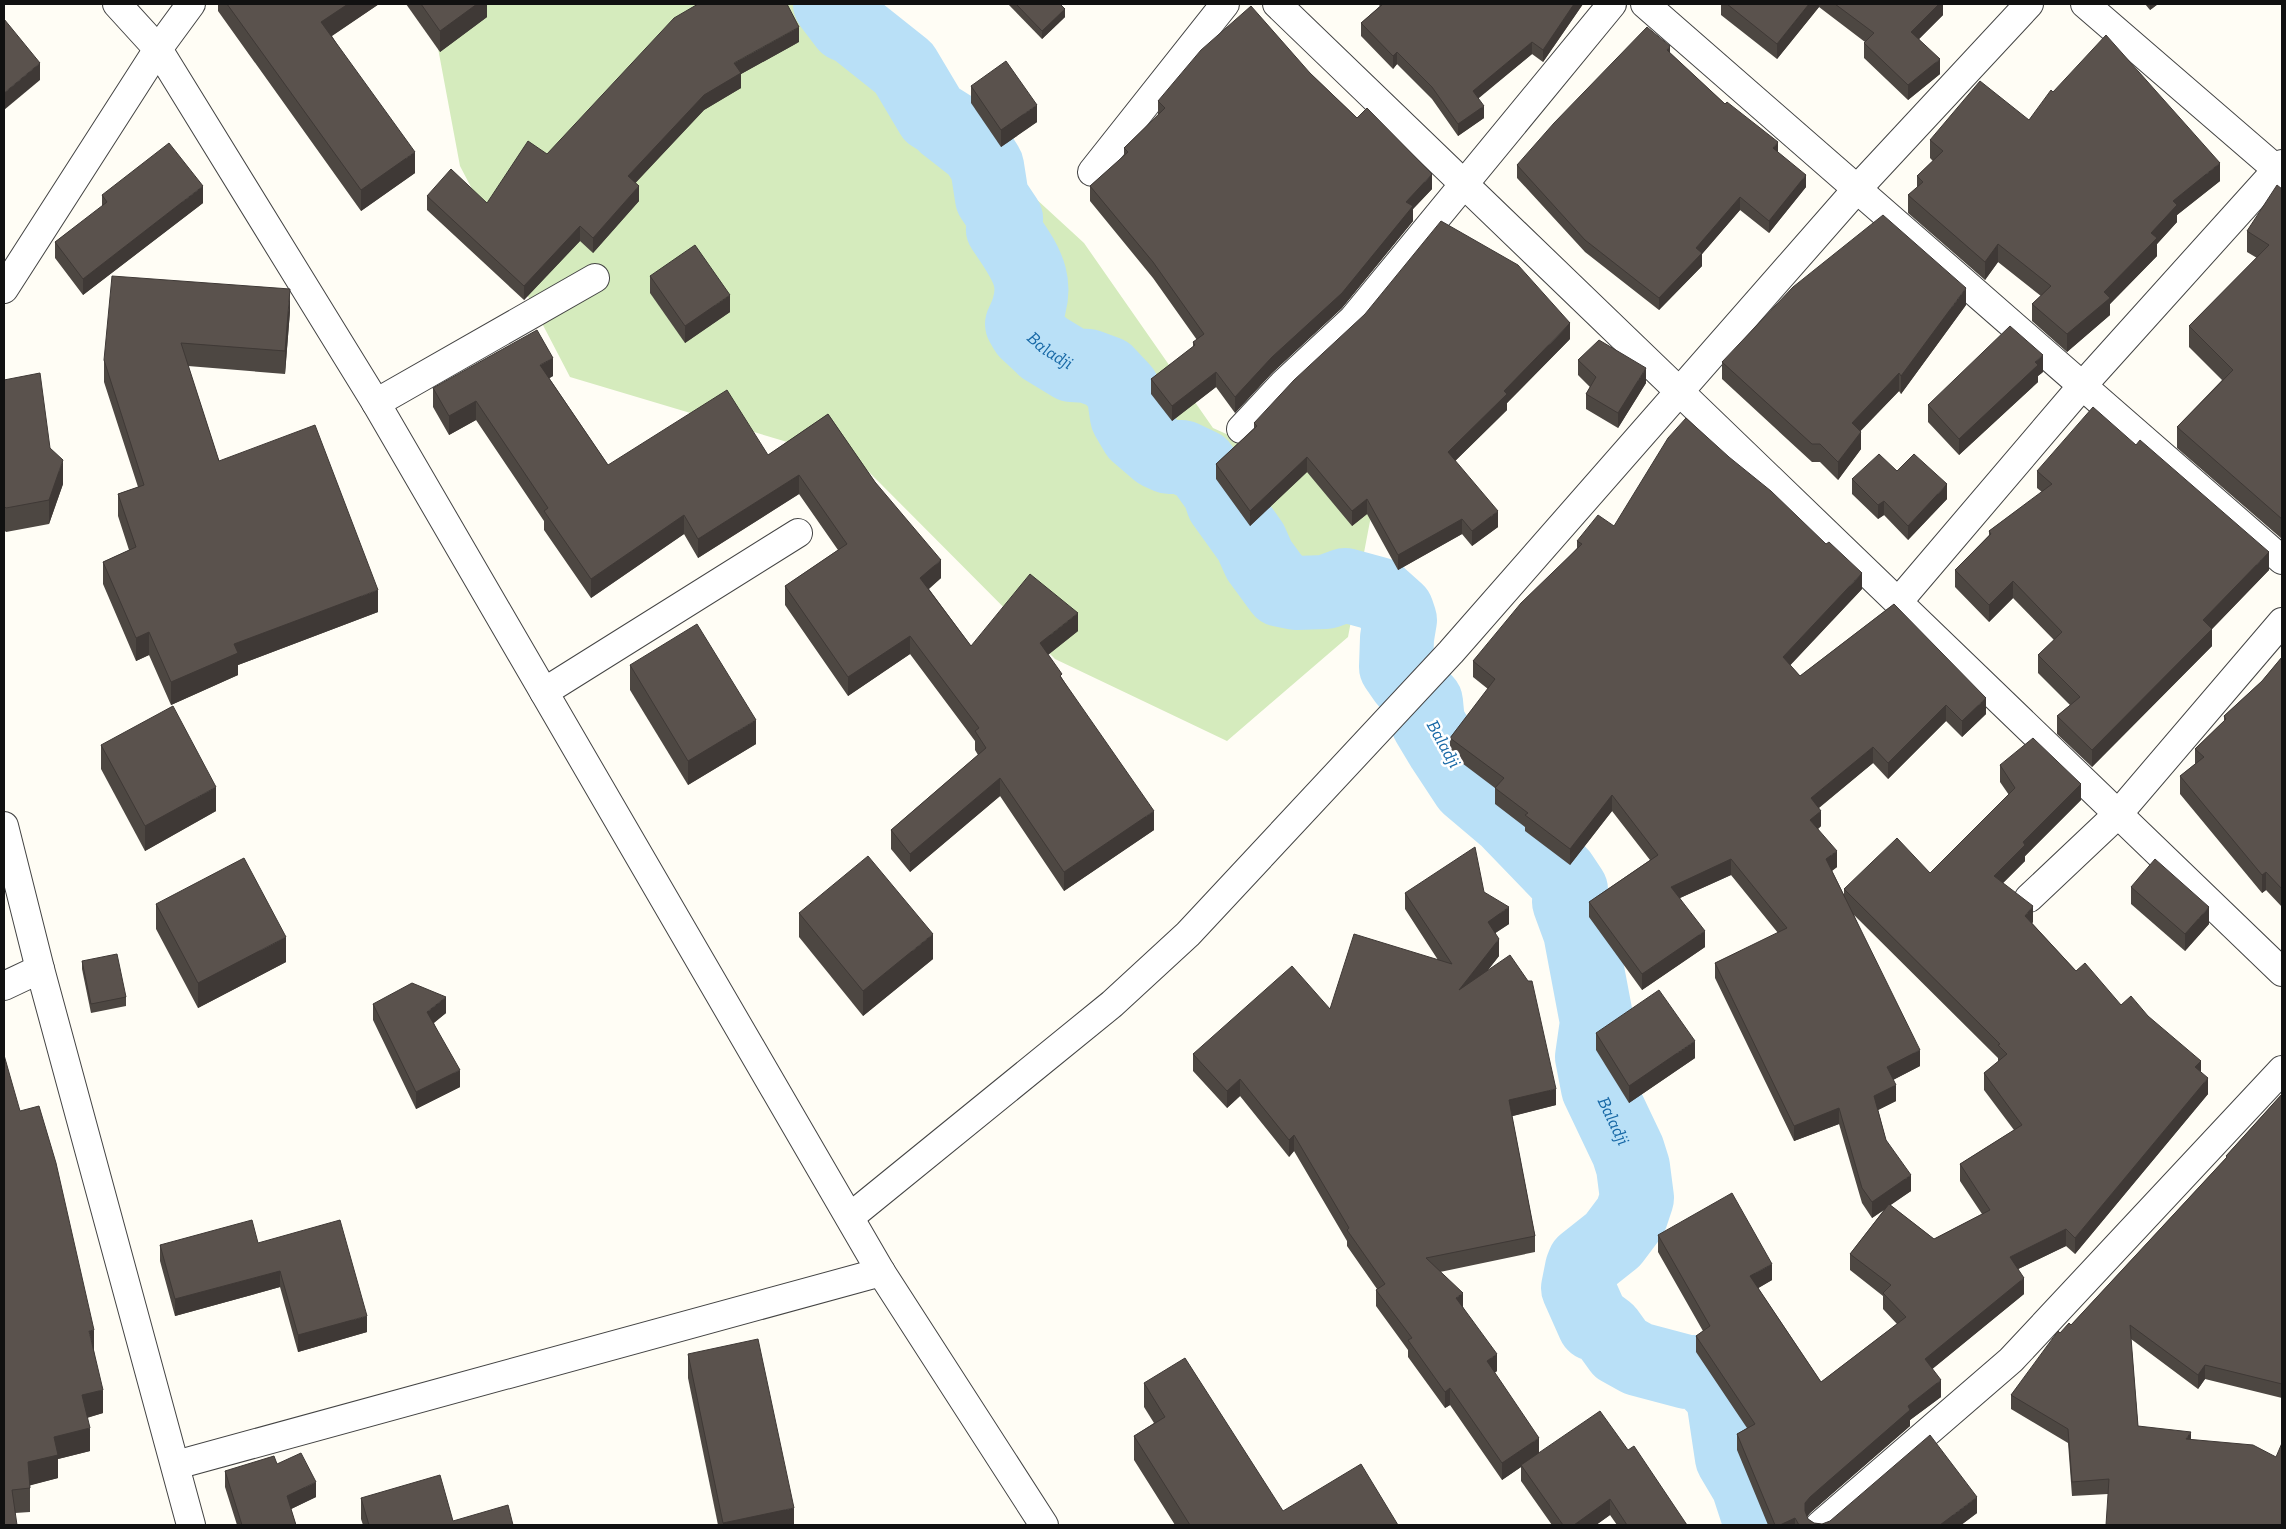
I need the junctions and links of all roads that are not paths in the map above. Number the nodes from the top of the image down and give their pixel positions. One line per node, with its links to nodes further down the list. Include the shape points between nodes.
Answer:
1 (117, 4): 9 (street)
2 (191, 4): 9 (street)
3 (1225, 4): 11 (street)
4 (1277, 4): 12 (street)
5 (1612, 4): 12 (street)
6 (1645, 4): 13 (street)
7 (2029, 4): 13 (street)
8 (2086, 4): 10 (street)
9 (158, 49): 15 (street); 18 (street)
10 (2280, 169): 16 (street)
11 (1092, 172)
12 (1464, 184): 17 (street); 19 (street, via 1353,319 1283,384)
13 (1857, 189): 16 (street); 17 (street)
14 (594, 278): 18 (street)
15 (4, 289)
16 (2082, 386): 21 (street); 22 (street)
17 (1680, 391): 22 (street); 32 (street, via 1417,690 1188,934 1046,1060)
18 (376, 403): 24 (street)
19 (1241, 429)
20 (798, 533): 24 (street)
21 (2282, 560)
22 (1898, 602): 25 (street)
23 (2282, 622): 25 (street)
24 (544, 692): 32 (street)
25 (2118, 814): 27 (street); 29 (street)
26 (4, 826): 28 (street)
27 (2029, 898)
28 (40, 969): 30 (street); 34 (street)
29 (2282, 972)
30 (4, 986)
31 (2282, 1070): 37 (street, via 2011,1360)
32 (850, 1217): 33 (street)
33 (881, 1272): 34 (street); 36 (street)
34 (176, 1464): 35 (street)
35 (191, 1525)
36 (1044, 1525)
37 (1820, 1525)

